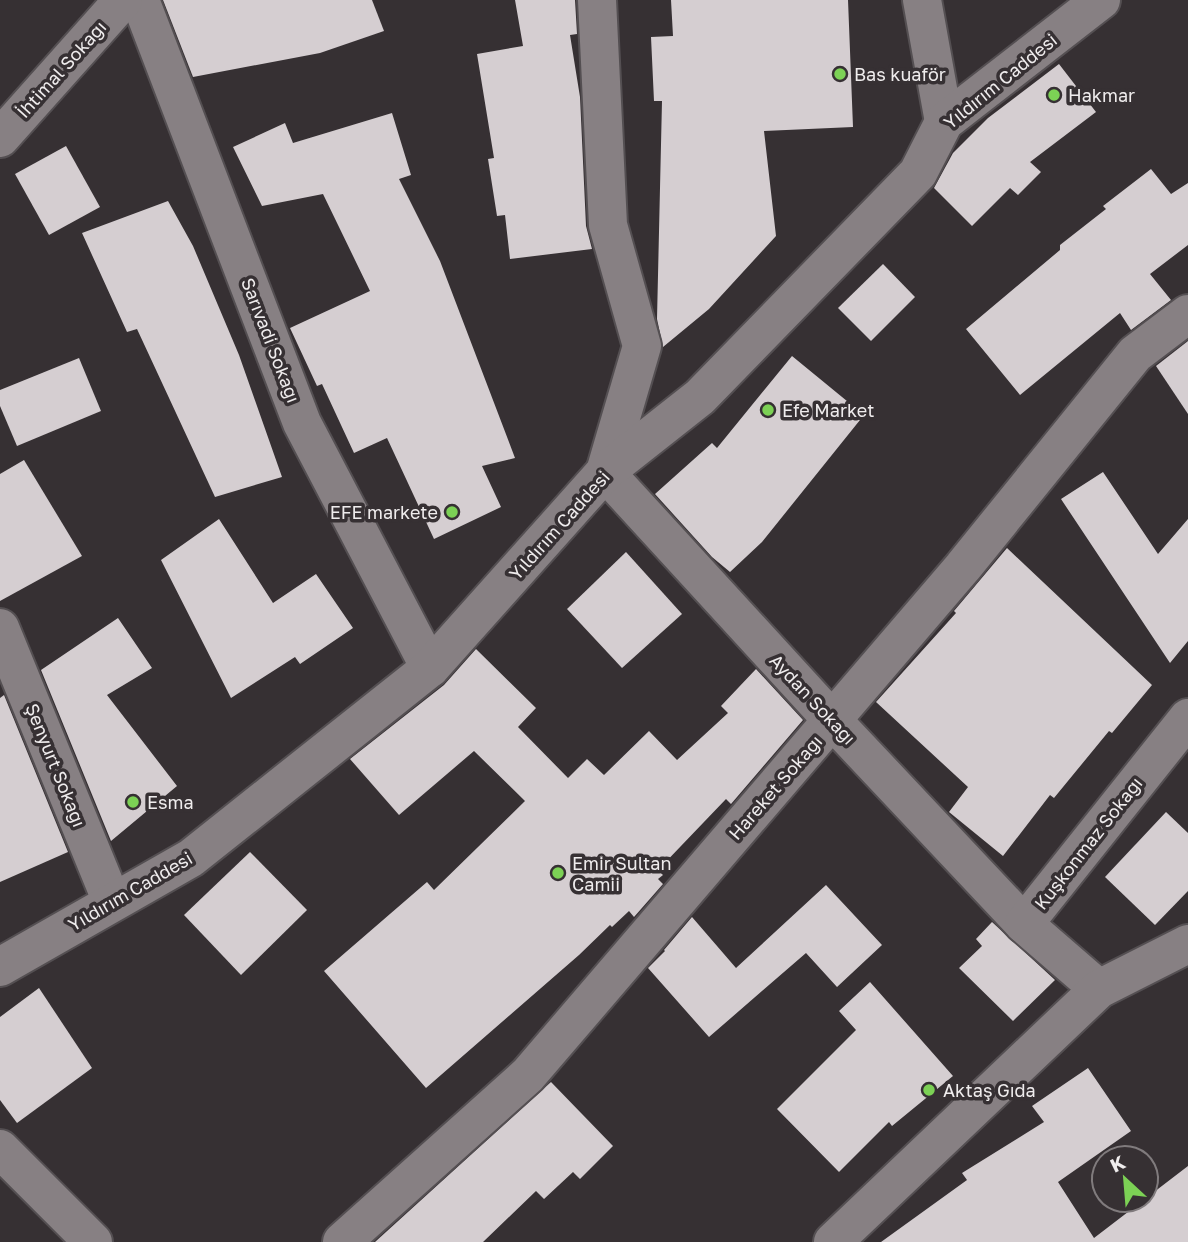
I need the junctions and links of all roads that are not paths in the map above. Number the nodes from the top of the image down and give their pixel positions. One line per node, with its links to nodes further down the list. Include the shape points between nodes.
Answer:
1 (123, 0): 7 (street, İhtimal Sokağı)
2 (140, 0): 11 (street, Sarıvadi Sokağı, via 302,423)
3 (597, 0): 9 (street, via 608,225 642,346)
4 (922, 0): 6 (street)
5 (1101, 0): 6 (street, Yıldırım Caddesi)
6 (944, 122): 9 (street, Yıldırım Caddesi, via 918,173 700,397)
7 (0, 138)
8 (1188, 314): 13 (street, Hareket Sokağı, via 1135,354)
9 (605, 472): 11 (street, Yıldırım Caddesi); 13 (street, Aydan Sokağı)
10 (0, 628): 14 (street, Şenyurt Sokağı)
11 (430, 668): 14 (street, Yıldırım Caddesi, via 191,858)
12 (1188, 718): 15 (street, Kuşkonmaz Sokağı)
13 (833, 721): 15 (street, Aydan Sokağı); 21 (street, Hareket Sokağı, via 528,1075)
14 (112, 902): 17 (street, Yıldırım Caddesi)
15 (1024, 924): 18 (street, Kuşkonmaz Sokağı)
16 (1188, 944): 18 (street)
17 (0, 967)
18 (1099, 989): 22 (street)
19 (0, 1149): 20 (street)
20 (93, 1242)
21 (342, 1242)
22 (833, 1242)

